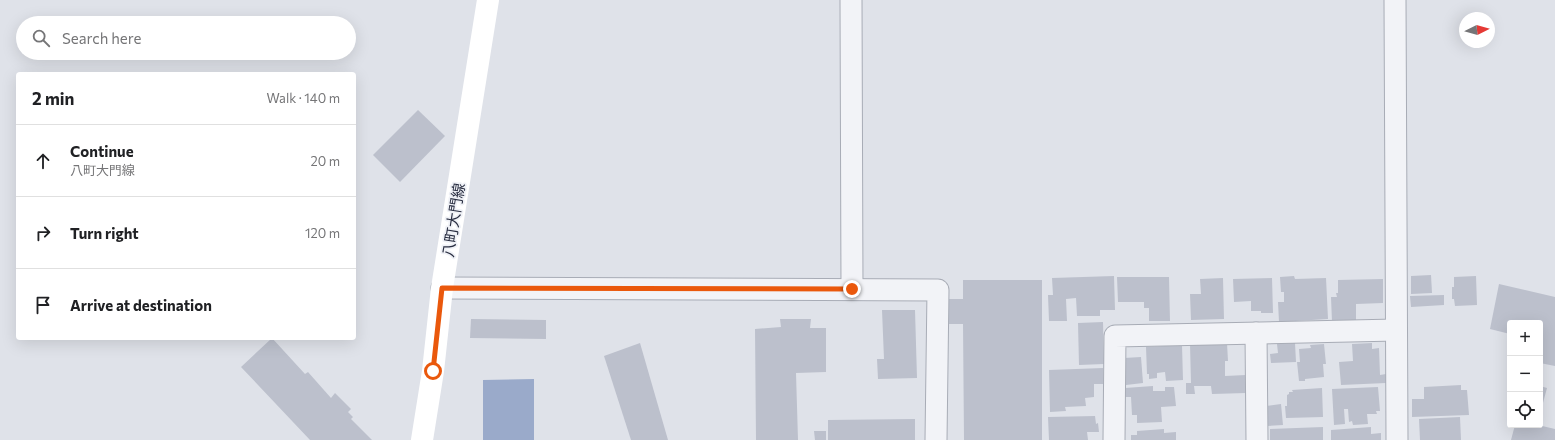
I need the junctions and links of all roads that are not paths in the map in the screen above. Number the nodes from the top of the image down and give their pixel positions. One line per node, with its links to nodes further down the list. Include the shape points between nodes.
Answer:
1 (488, 0): 4 (main road, 八町大門線)
2 (851, 0): 5 (street)
3 (1395, 0): 6 (street)
4 (442, 288): 5 (street); 8 (main road, 八町大門線)
5 (852, 289): 9 (street, via 938,290)
6 (1396, 330): 7 (street); 12 (street)
7 (1256, 333): 10 (street, via 1115,336); 11 (street)
8 (422, 440)
9 (936, 440)
10 (1114, 440)
11 (1257, 440)
12 (1397, 440)

